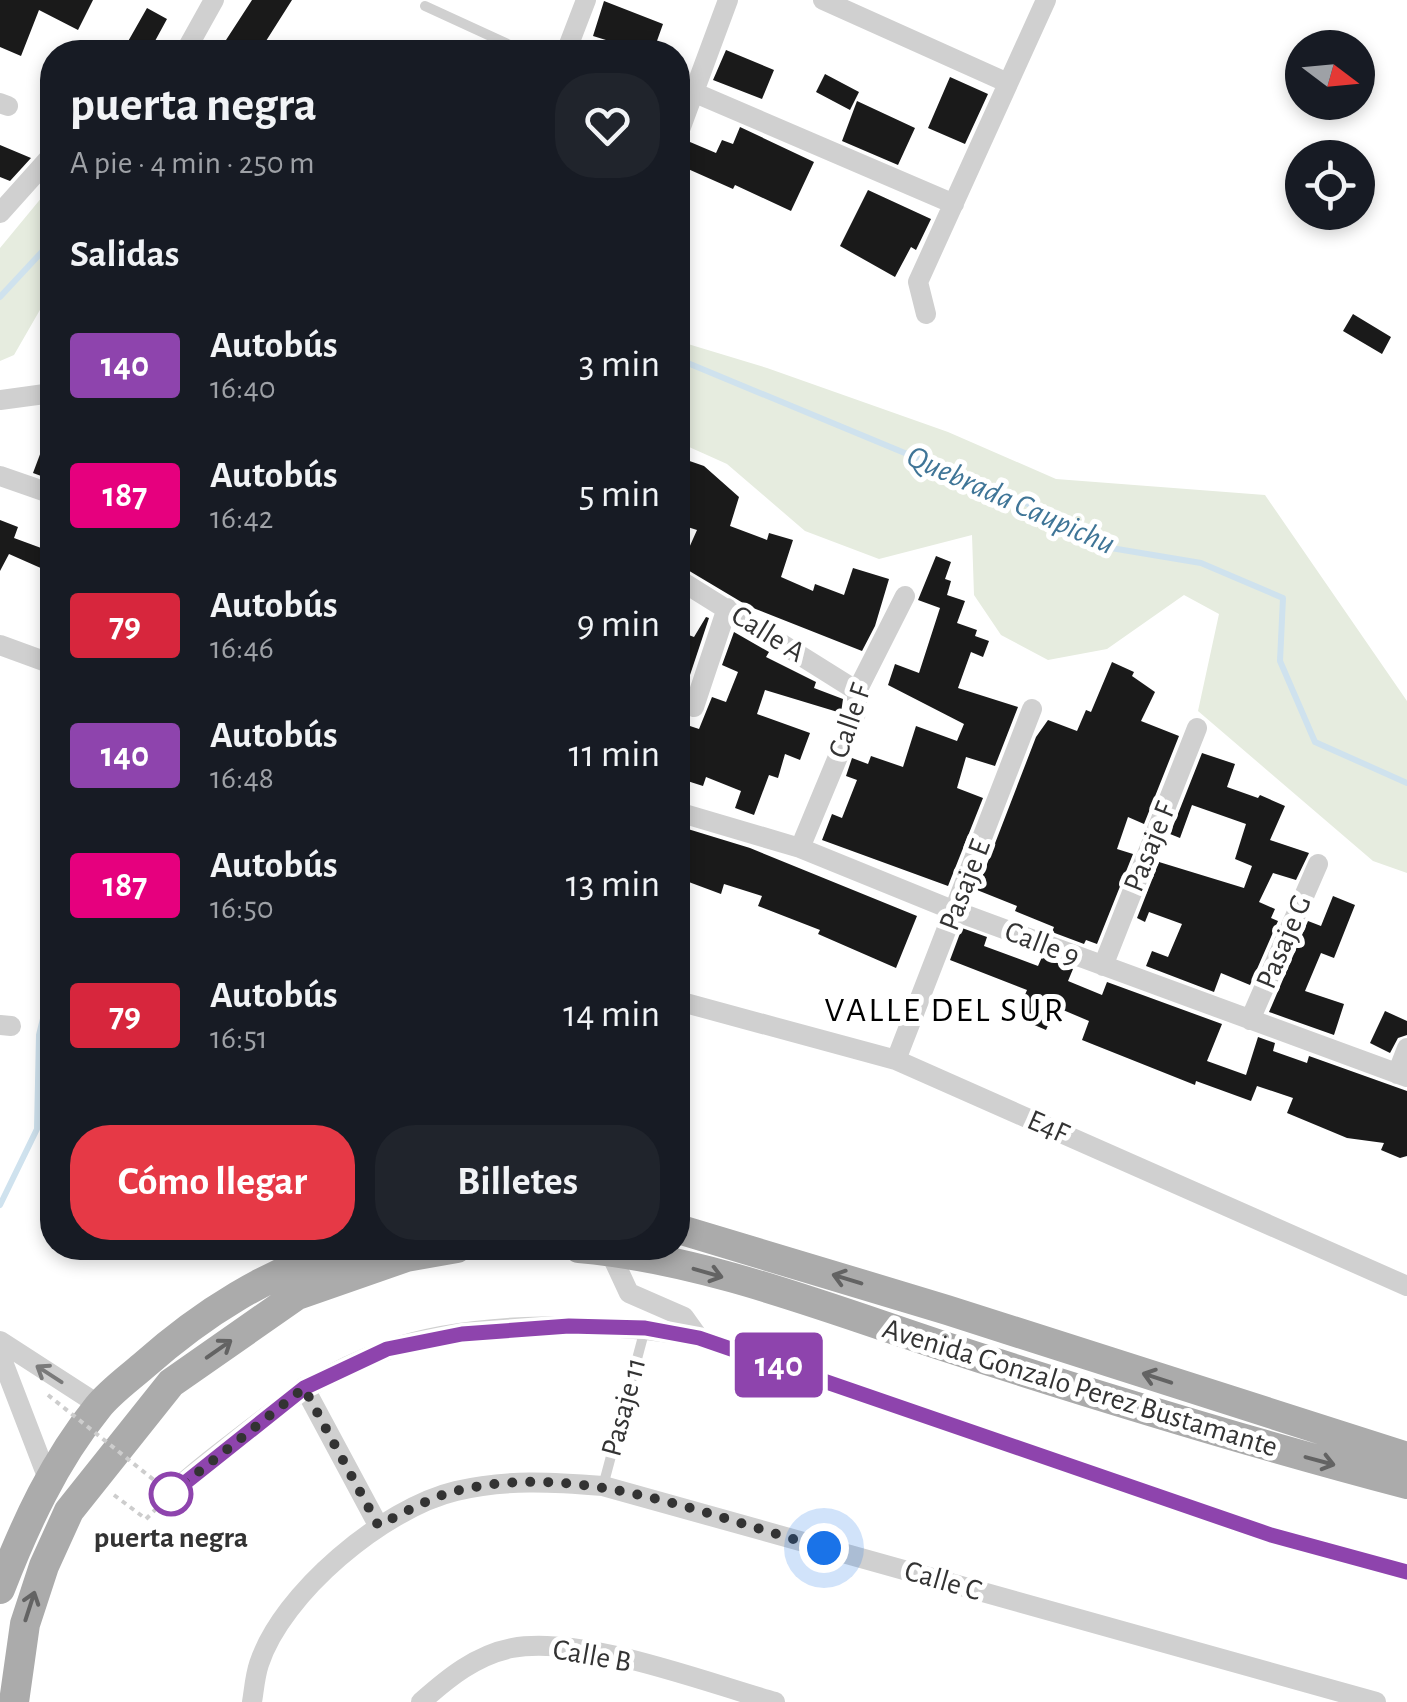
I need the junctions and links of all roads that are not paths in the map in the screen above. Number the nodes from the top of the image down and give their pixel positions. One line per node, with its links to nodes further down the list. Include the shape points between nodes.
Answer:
1 (214, 0): 7 (street)
2 (586, 0): 9 (street)
3 (728, 0): 11 (street)
4 (823, 0): 10 (street)
5 (1046, 0): 10 (street)
6 (426, 6): 8 (lane)
7 (192, 40)
8 (498, 40)
9 (571, 40)
10 (1008, 83): 14 (street)
11 (693, 92): 12 (street); 14 (street)
12 (690, 100)
13 (40, 168): 15 (street)
14 (954, 204): 16 (street, via 918,282)
15 (0, 213)
16 (926, 314)
17 (40, 395): 18 (street)
18 (0, 400)
19 (0, 476): 20 (street)
20 (40, 490)
21 (690, 586): 23 (street, Calle A)
22 (905, 596): 26 (street, Calle F)
23 (727, 608): 26 (street, Calle A); 27 (street)
24 (0, 646): 25 (street)
25 (40, 660)
26 (857, 691): 31 (street, Calle F, via 858,711)
27 (694, 707)
28 (1032, 709): 33 (street, Pasaje E)
29 (1198, 728): 34 (street, Pasaje F)
30 (690, 816): 31 (street, Calle 9)
31 (800, 848): 33 (street, Calle 9)
32 (1318, 864): 36 (street, Pasaje G)
33 (955, 911): 34 (street, Calle 9); 38 (street, Pasaje E)
34 (1103, 966): 36 (street, Calle 9)
35 (690, 1005): 38 (street, E4F)
36 (1250, 1020): 39 (street, Calle 9)
37 (1407, 1048): 39 (street)
38 (896, 1060): 45 (street, E4F)
39 (1402, 1076)
40 (690, 1233): 52 (main road, Avenida Gonzalo Perez Bustamante, one-way to 40)
41 (306, 1260): 51 (main road, via 186,1328)
42 (397, 1260): 60 (main road, one-way to 42, via 24,1624 70,1511 171,1384 297,1295)
43 (614, 1260): 47 (street, via 628,1293 684,1318)
44 (661, 1260): 54 (main road, Avenida Gonzalo Perez Bustamante, one-way to 54, via 1254,1444)
45 (1407, 1286)
46 (645, 1328): 47 (street); 50 (street, via 462,1334 387,1349); 55 (lane, Pasaje 11)
47 (699, 1338): 58 (street, via 1271,1535)
48 (0, 1342): 51 (street, one-way to 48)
49 (0, 1354): 53 (street)
50 (304, 1388): 56 (street); 57 (street)
51 (99, 1405): 53 (main road)
52 (1407, 1457)
53 (48, 1479): 59 (main road)
54 (1407, 1484)
55 (602, 1486): 57 (street, Calle C, via 524,1480 453,1491); 64 (street, Calle C)
56 (162, 1487)
57 (378, 1525): 61 (street, Calle C, via 325,1569 284,1618 259,1663)
58 (1407, 1572)
59 (0, 1588)
60 (14, 1702)
61 (252, 1702)
62 (421, 1702): 63 (street, Calle B, via 458,1669 512,1648 567,1646)
63 (774, 1702)
64 (1376, 1702)

